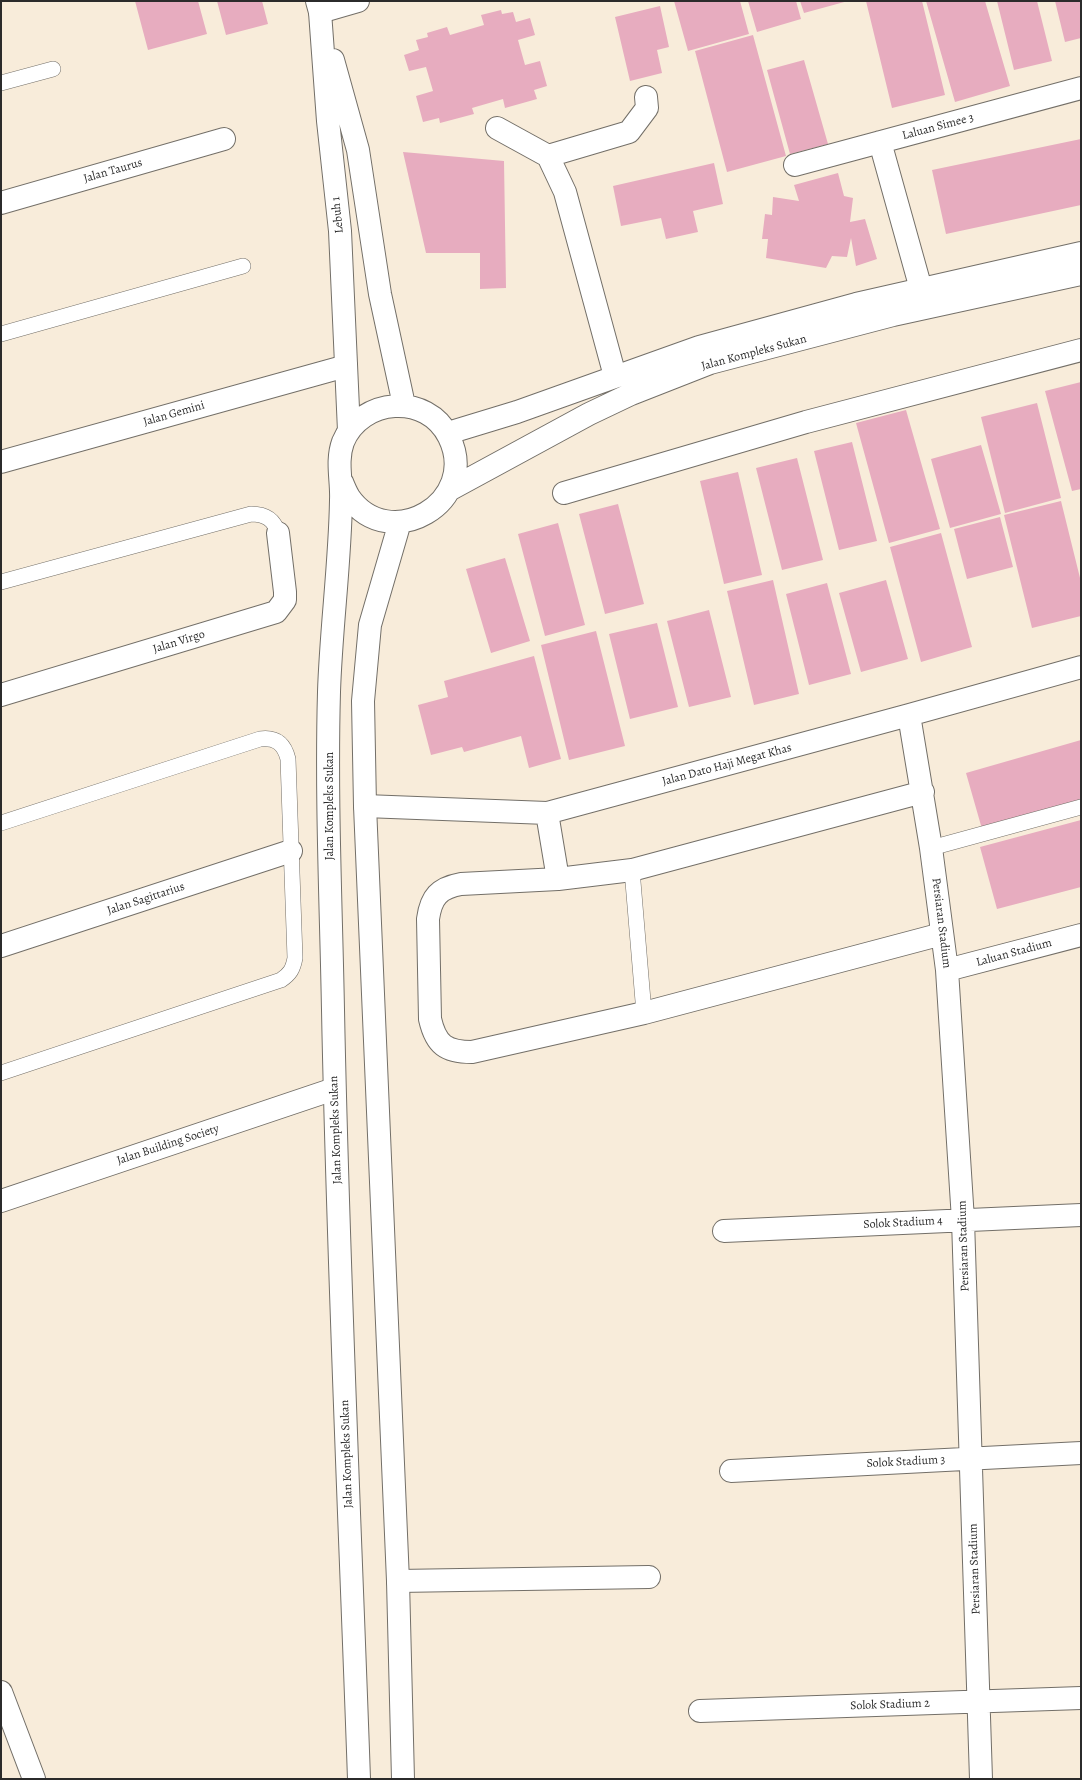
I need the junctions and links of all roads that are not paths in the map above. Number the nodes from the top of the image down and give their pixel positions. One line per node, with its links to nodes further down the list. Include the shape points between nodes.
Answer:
1 (358, 1): 2 (street)
2 (319, 7): 19 (street, Lebuh 1, via 340,231); 21 (street, via 358,150 380,294)
3 (53, 69): 4 (lane)
4 (1, 83)
5 (1081, 88): 9 (street, Laluan Simee 3)
6 (646, 97): 10 (street, via 647,108 629,132)
7 (497, 128): 10 (street)
8 (224, 139): 12 (street, Jalan Taurus)
9 (880, 142): 11 (street, Laluan Simee 3); 16 (street)
10 (548, 156): 20 (street, via 565,192)
11 (795, 165)
12 (1, 203)
13 (1081, 253): 16 (street, Jalan Kompleks Sukan)
14 (243, 266): 17 (lane)
15 (1081, 274): 26 (street, Jalan Kompleks Sukan, via 893,315 710,364 631,394 589,414)
16 (921, 289): 20 (street, Jalan Kompleks Sukan, via 699,347)
17 (1, 334)
18 (1081, 350): 27 (street, via 806,422)
19 (346, 366): 22 (street, Lebuh 1); 24 (street, Jalan Gemini)
20 (615, 376): 23 (street, Jalan Kompleks Sukan, via 517,412)
21 (404, 405): 22 (street, Jalan Kompleks Sukan, via 374,410 361,418); 23 (street, Jalan Kompleks Sukan, via 421,410 436,419)
22 (349, 431): 25 (street, Jalan Kompleks Sukan, via 341,447 339,464)
23 (448, 433): 26 (street, Jalan Kompleks Sukan, via 455,452 456,471)
24 (1, 462)
25 (342, 482): 28 (street, Jalan Kompleks Sukan, via 350,499 364,512 381,520); 49 (street, Jalan Kompleks Sukan, via 341,536 329,690)
26 (450, 490): 28 (street, Jalan Kompleks Sukan, via 437,506 420,517)
27 (564, 493)
28 (400, 522): 35 (street, via 370,625 363,701)
29 (278, 532): 30 (lane, via 276,525 269,518 261,514 251,514); 32 (street, Jalan Virgo, via 285,592 284,600 276,612)
30 (1, 582)
31 (1081, 667): 33 (street, Jalan Dato Haji Megat Khas)
32 (1, 695)
33 (909, 716): 34 (street, Persiaran Stadium); 37 (street, Jalan Dato Haji Megat Khas)
34 (923, 792): 39 (street, Persiaran Stadium); 41 (street)
35 (365, 806): 37 (street, Jalan Dato Haji Megat Khas); 58 (street)
36 (1081, 807): 39 (lane)
37 (547, 813): 42 (street)
38 (1, 823): 40 (lane, via 269,738 279,741 286,749 288,758)
39 (931, 848): 43 (street, Persiaran Stadium)
40 (291, 851): 45 (street, Jalan Sagittarius); 48 (lane, via 295,958 294,967 288,975 281,980)
41 (632, 870): 42 (street); 47 (lane)
42 (558, 879): 47 (street, via 461,884 448,886 437,894 430,906 428,919 430,1019 433,1034 443,1046 457,1052 472,1052)
43 (942, 934): 46 (street, Persiaran Stadium); 47 (street)
44 (1081, 935): 46 (street, Laluan Stadium)
45 (1, 946)
46 (947, 970): 52 (street, Persiaran Stadium)
47 (644, 1013)
48 (1, 1073)
49 (334, 1089): 50 (street, Jalan Building Society); 64 (street, Jalan Kompleks Sukan)
50 (1, 1201)
51 (1081, 1215): 52 (street, Solok Stadium 4)
52 (963, 1220): 53 (street, Solok Stadium 4); 55 (street, Persiaran Stadium)
53 (724, 1232)
54 (1081, 1454): 55 (street, Solok Stadium 3)
55 (972, 1459): 56 (street, Solok Stadium 3); 61 (street, Persiaran Stadium)
56 (731, 1471)
57 (649, 1577): 58 (street)
58 (398, 1581): 65 (street)
59 (1, 1692): 63 (street)
60 (1081, 1698): 61 (street, Solok Stadium 2)
61 (979, 1702): 62 (street, Solok Stadium 2); 66 (street, Persiaran Stadium)
62 (700, 1712)
63 (34, 1779)
64 (359, 1779)
65 (403, 1779)
66 (981, 1779)

